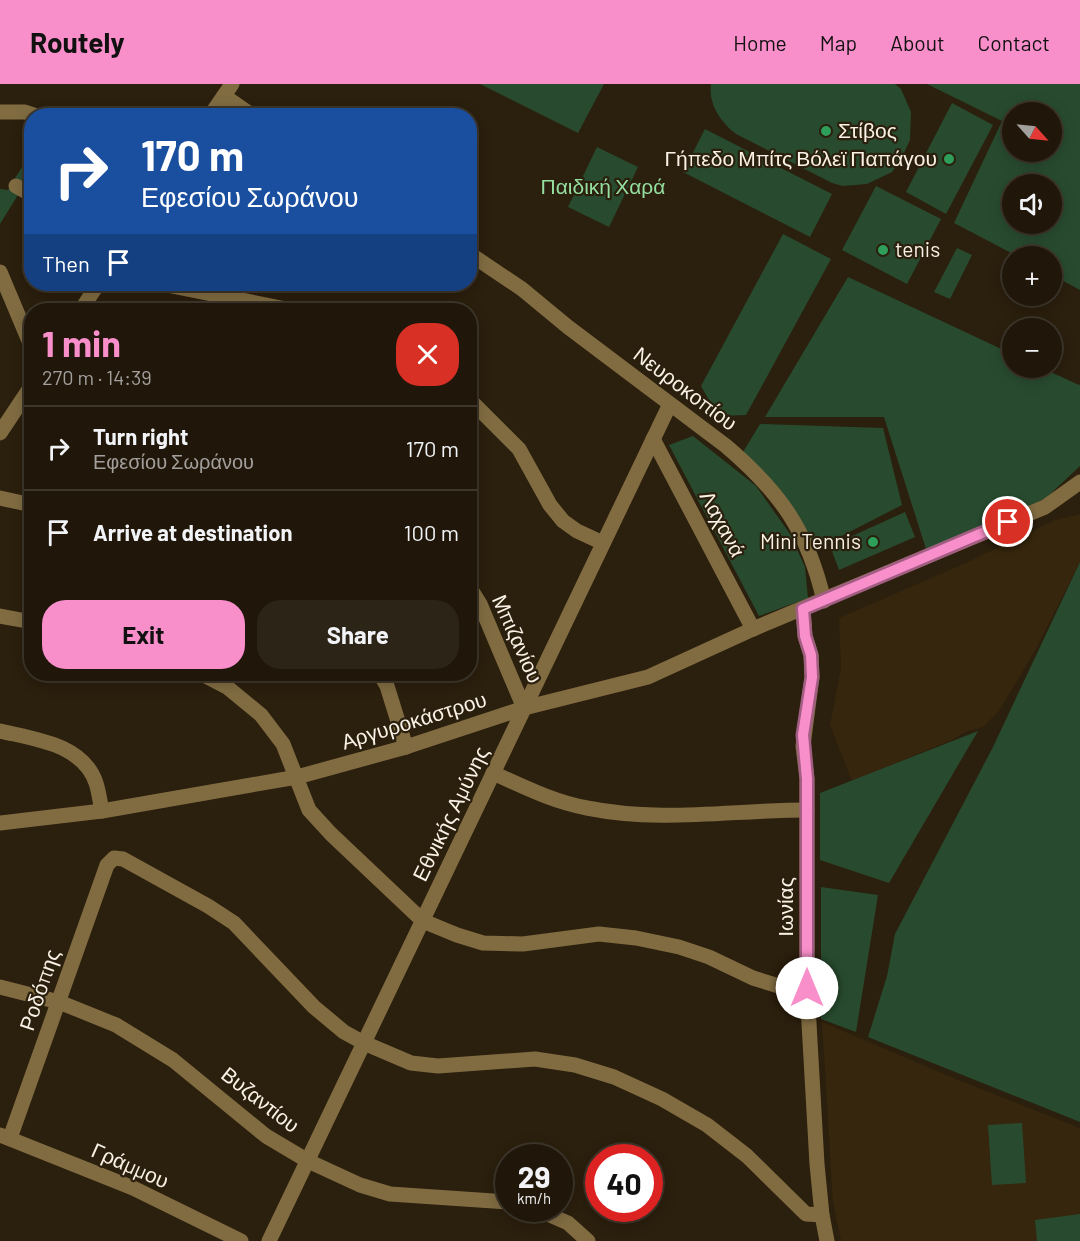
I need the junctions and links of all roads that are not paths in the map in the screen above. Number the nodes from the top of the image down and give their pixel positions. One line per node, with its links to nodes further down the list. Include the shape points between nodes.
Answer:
1 (228, 90): 2 (street); 3 (street)
2 (216, 108)
3 (245, 108)
4 (0, 112): 5 (street)
5 (24, 112)
6 (16, 186): 7 (street)
7 (24, 190)
8 (477, 259): 14 (street, Νευροκοπίου)
9 (0, 272): 12 (street)
10 (197, 291): 11 (street)
11 (256, 303)
12 (24, 329)
13 (24, 397): 16 (street)
14 (670, 404): 17 (street, Εθνικής Αμύνης); 23 (street, Νευροκοπίου, via 749,465 787,510 810,553)
15 (477, 407): 21 (street, via 519,449 550,505 563,520)
16 (0, 433)
17 (653, 439): 21 (street, Εθνικής Αμύνης); 27 (street, Λαχανά)
18 (1080, 482): 23 (street, Αργυροκάστρου, via 1045,507)
19 (0, 498): 20 (street)
20 (24, 503)
21 (603, 543): 30 (street, Εθνικής Αμύνης)
22 (477, 599): 30 (street, Μπιζανίου)
23 (824, 601): 24 (street, Αργυροκάστρου)
24 (803, 609): 27 (street, Αργυροκάστρου); 35 (street, Ιωνίας, via 812,677 803,746)
25 (0, 616): 26 (street)
26 (24, 620)
27 (753, 629): 30 (street, Αργυροκάστρου, via 648,677)
28 (215, 681): 34 (street, via 261,715 283,744)
29 (384, 681): 32 (street)
30 (524, 708): 32 (street, Αργυροκάστρου); 33 (street, Εθνικής Αμύνης)
31 (0, 731): 36 (street, via 62,747 81,759 96,782)
32 (406, 747): 34 (street, Αργυροκάστρου)
33 (493, 773): 35 (street, via 554,799 599,810 687,817); 38 (street, Εθνικής Αμύνης)
34 (297, 777): 36 (street, Αργυροκάστρου); 38 (street, via 309,810)
35 (807, 810): 40 (street, Ιωνίας)
36 (102, 811): 37 (street, Αργυροκάστρου)
37 (0, 823)
38 (423, 921): 40 (street, via 483,943 523,944 598,934 636,938 709,957 782,987); 42 (street, Εθνικής Αμύνης)
39 (0, 987): 41 (street, Βυζαντίου)
40 (807, 988): 46 (street, Ιωνίας)
41 (59, 1002): 42 (street, Ροδόπης, via 107,865 114,858 123,859 234,923 315,1007); 43 (street, Ροδόπης); 44 (street, Βυζαντίου, via 116,1025 173,1060 267,1136)
42 (364, 1043): 44 (street, Εθνικής Αμύνης); 46 (street, via 411,1063 459,1065 534,1059 575,1065 614,1077 707,1125 747,1156 806,1214)
43 (5, 1137): 48 (street, Γράμμου, via 133,1188)
44 (308, 1161): 45 (street, Βυζαντίου, via 390,1194); 49 (street, Εθνικής Αμύνης)
45 (495, 1201)
46 (822, 1215): 51 (street, Ιωνίας)
47 (568, 1222): 50 (street)
48 (241, 1241)
49 (269, 1241)
50 (588, 1241)
51 (827, 1241)

